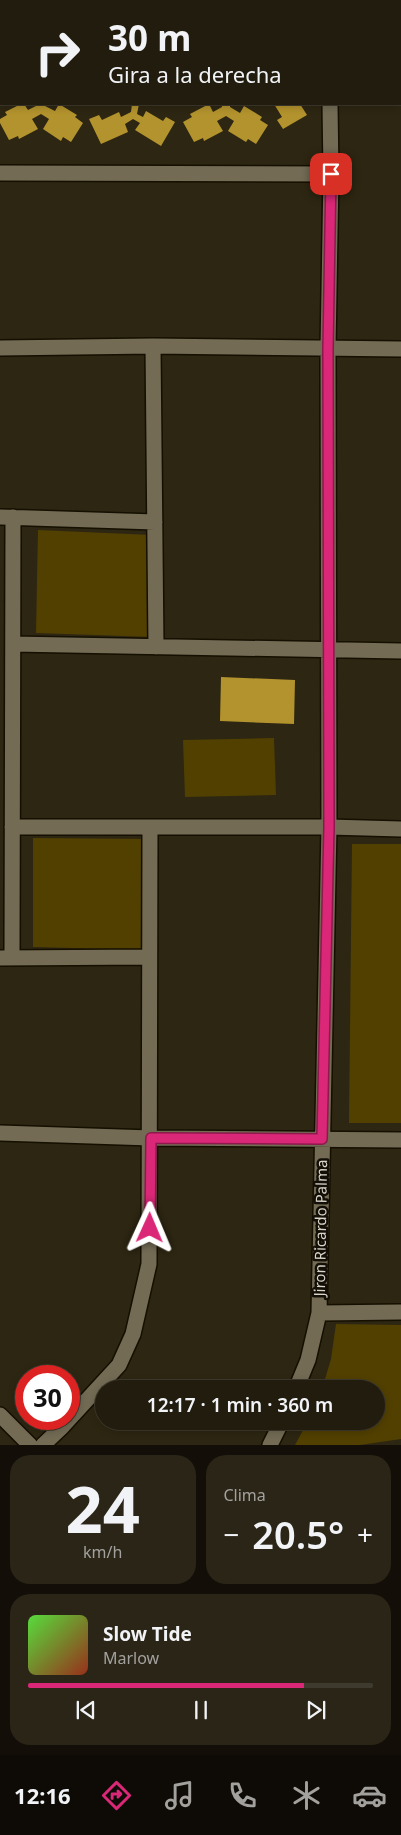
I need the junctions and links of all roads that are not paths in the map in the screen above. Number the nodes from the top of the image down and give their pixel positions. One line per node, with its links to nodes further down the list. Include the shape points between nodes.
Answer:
1 (330, 105): 3 (street, Jiron Ricardo Palma)
2 (0, 173): 3 (street)
3 (331, 174): 7 (street, Jiron Ricardo Palma)
4 (153, 346): 5 (street); 7 (street); 9 (street)
5 (0, 348)
6 (401, 348): 7 (street)
7 (328, 349): 12 (street, Jiron Ricardo Palma)
8 (6, 517): 9 (street); 10 (street)
9 (154, 522): 11 (street)
10 (13, 644): 11 (street); 14 (street)
11 (156, 647): 12 (street)
12 (330, 650): 13 (street); 16 (street, Jiron Ricardo Palma)
13 (401, 652)
14 (12, 827): 15 (street); 19 (street)
15 (150, 827): 16 (street); 18 (street)
16 (329, 827): 17 (street); 22 (street, Jiron Ricardo Palma)
17 (401, 829)
18 (149, 957): 19 (street); 21 (street)
19 (6, 958)
20 (0, 1133): 21 (street)
21 (151, 1138): 22 (street); 30 (street, via 149,1264 133,1334 119,1365)
22 (322, 1139): 23 (street); 24 (street, Jiron Ricardo Palma)
23 (401, 1140)
24 (319, 1312): 25 (street); 26 (street, Jiron Ricardo Palma, via 308,1360)
25 (401, 1312)
26 (300, 1380)
27 (0, 1415): 29 (street)
28 (278, 1430): 31 (street)
29 (30, 1445)
30 (43, 1445)
31 (270, 1445)

